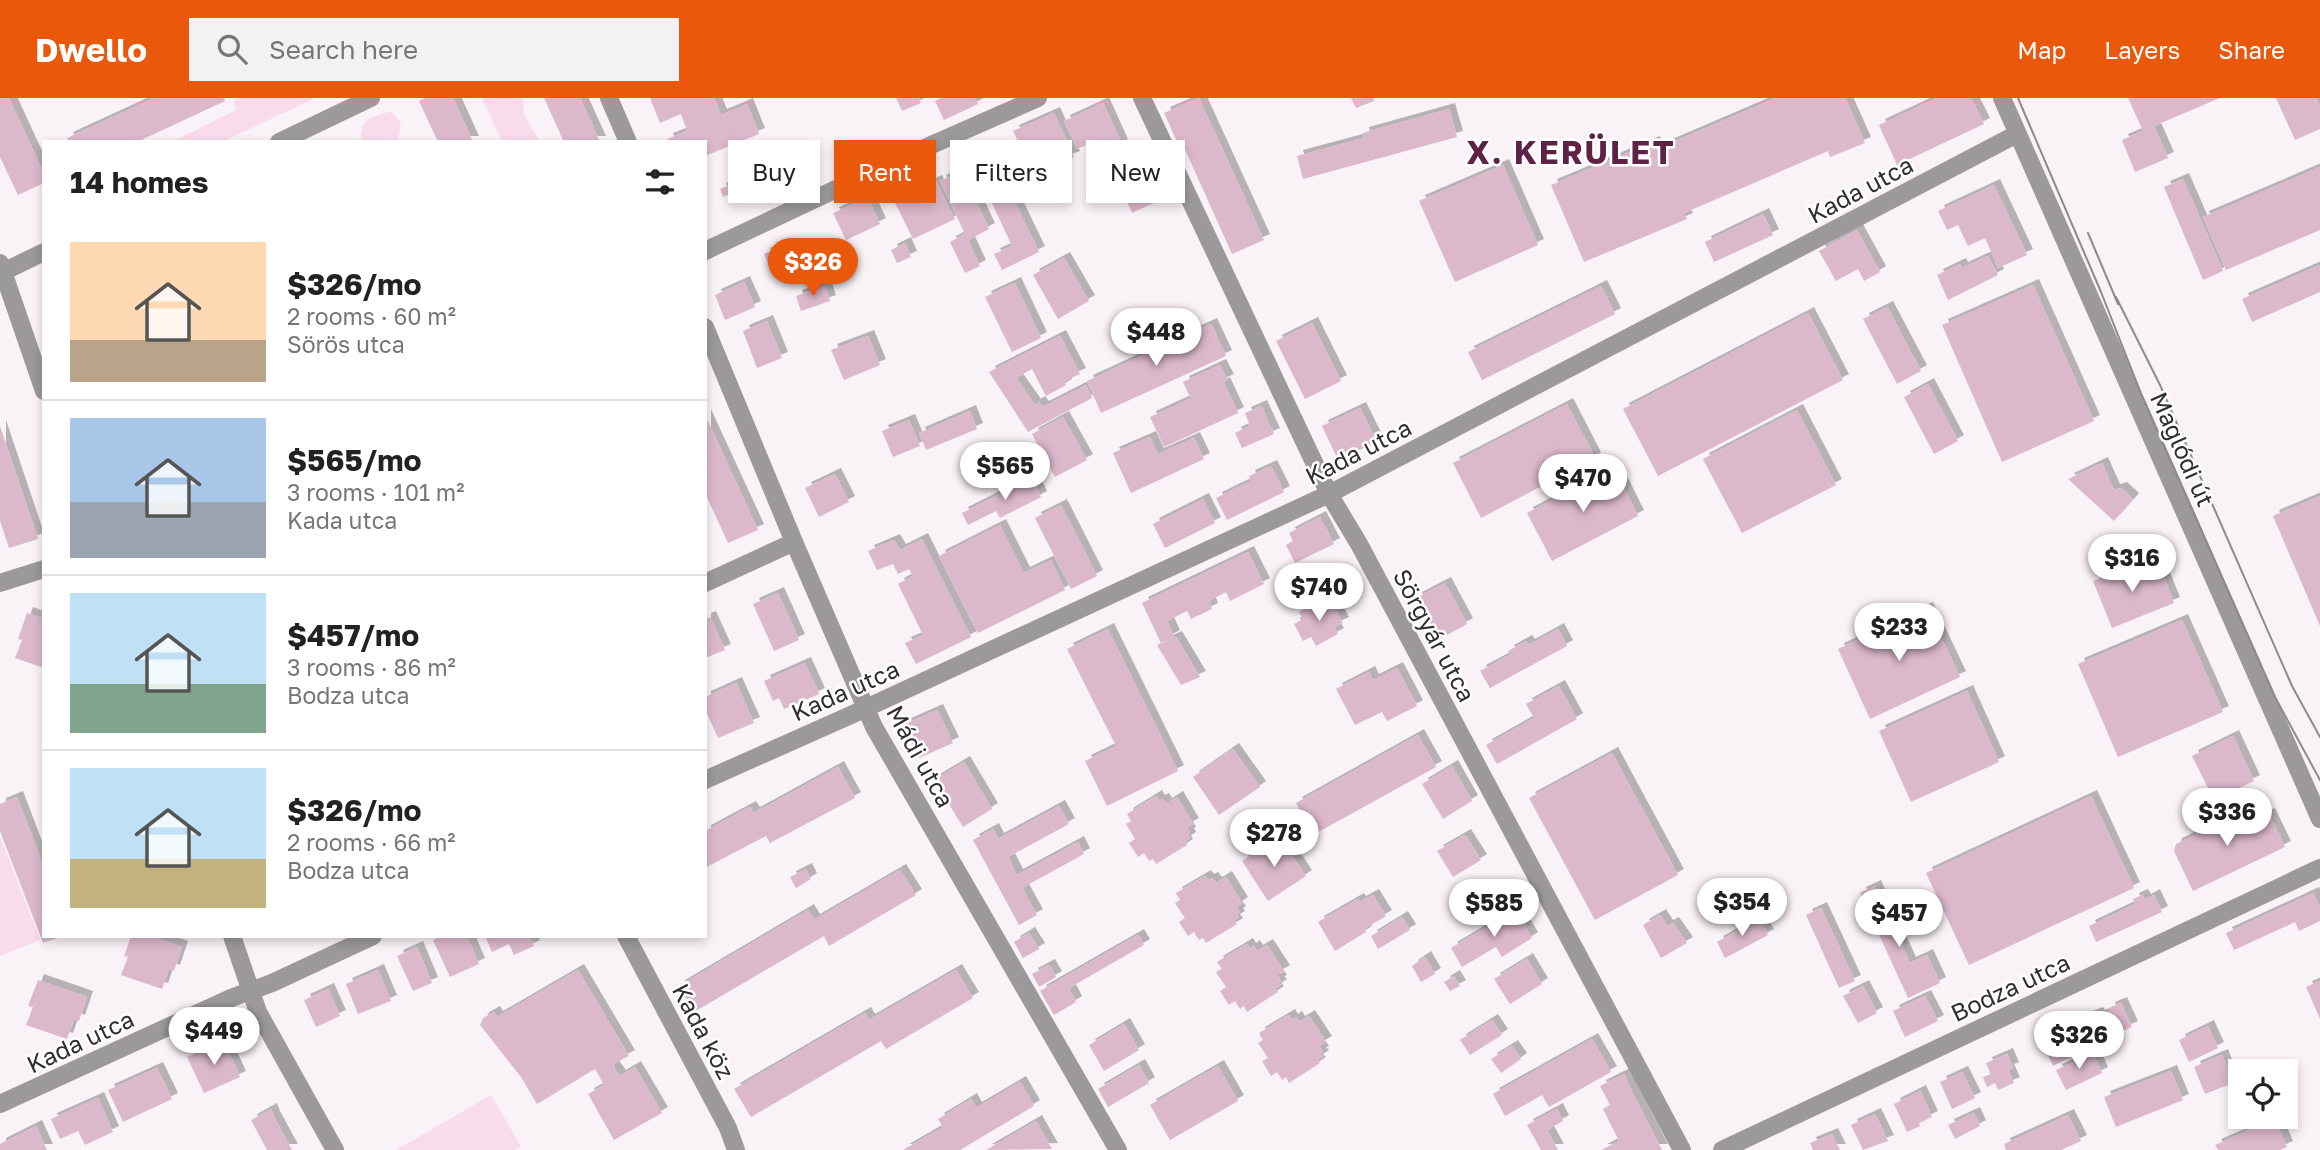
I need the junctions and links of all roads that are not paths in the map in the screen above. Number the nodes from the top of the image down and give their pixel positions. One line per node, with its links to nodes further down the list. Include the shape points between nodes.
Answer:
1 (372, 98): 7 (street)
2 (610, 98): 8 (street)
3 (1038, 98): 9 (street)
4 (1142, 98): 14 (street, Sörgyár utca)
5 (2002, 98): 6 (street, Maglódi út)
6 (2017, 134): 14 (street, Kada utca); 21 (street, Maglódi út)
7 (288, 140)
8 (627, 140)
9 (707, 250)
10 (42, 254): 11 (street)
11 (1, 268): 13 (street)
12 (709, 347): 15 (street, Mádi utca)
13 (42, 385)
14 (1329, 494): 19 (street, Kada utca); 31 (street, Sörgyár utca)
15 (794, 542): 17 (street); 19 (street, Mádi utca)
16 (42, 570): 18 (street)
17 (707, 582)
18 (0, 583)
19 (866, 708): 20 (street, Kada utca); 30 (street, Mádi utca)
20 (707, 779)
21 (2320, 819)
22 (2320, 868): 32 (street, Bodza utca)
23 (233, 938): 26 (street)
24 (369, 938): 26 (street, Kada utca)
25 (627, 938): 29 (street, Kada köz)
26 (251, 991): 27 (street, Kada utca); 28 (street, via 258,1012)
27 (0, 1104)
28 (335, 1150)
29 (736, 1150)
30 (1118, 1150)
31 (1682, 1150)
32 (1722, 1150)

